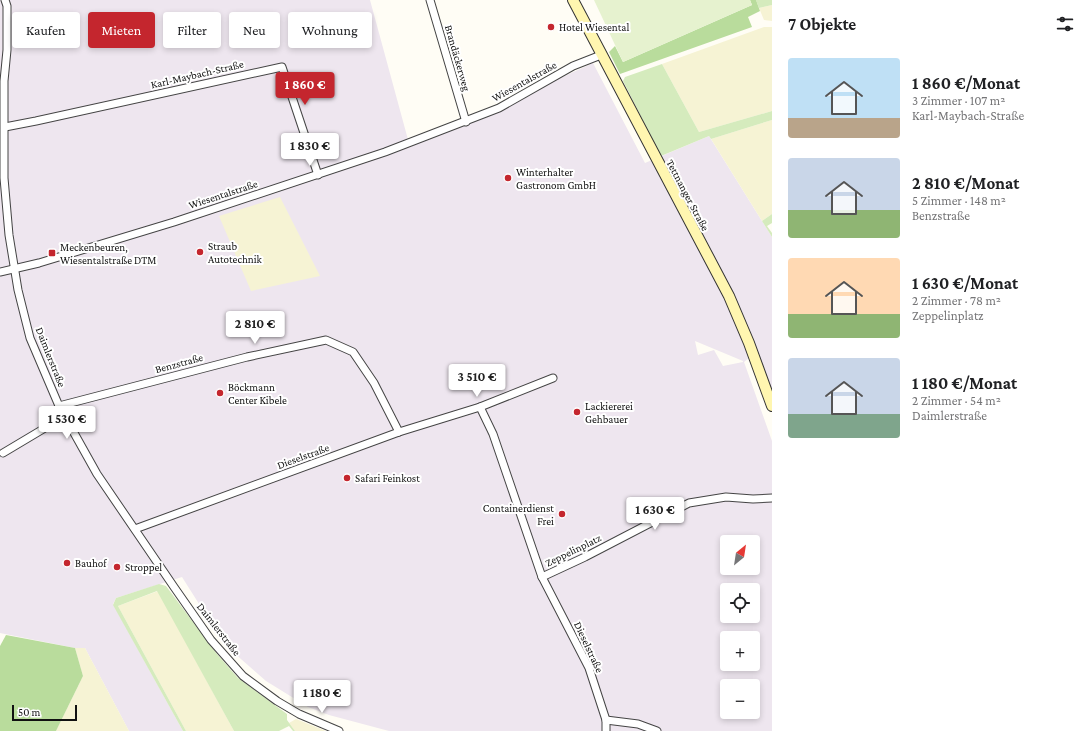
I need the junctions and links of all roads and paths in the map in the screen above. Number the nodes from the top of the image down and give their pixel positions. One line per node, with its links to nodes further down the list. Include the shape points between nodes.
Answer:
1 (5, 0): 6 (street, Daimlerstraße)
2 (430, 0): 5 (street, Brandäckerweg)
3 (572, 0): 4 (main road, Tettnanger Straße)
4 (601, 54): 5 (street, Wiesentalstraße, via 573,66 499,108); 12 (main road, Tettnanger Straße, via 728,296 749,342)
5 (466, 122): 7 (street, Wiesentalstraße)
6 (5, 127): 7 (street, Karl-Maybach-Straße, via 282,67); 8 (street, Daimlerstraße, via 4,178)
7 (318, 175): 8 (street, Wiesentalstraße)
8 (14, 269): 9 (street, Wiesentalstraße); 11 (street, Daimlerstraße, via 30,338)
9 (0, 272)
10 (553, 378): 13 (street, Dieselstraße)
11 (59, 406): 14 (street, Daimlerstraße); 15 (street, Benzstraße, via 247,357 326,340 353,352 374,383)
12 (772, 406)
13 (480, 407): 15 (street, Dieselstraße); 19 (street, Dieselstraße, via 493,434)
14 (65, 416): 16 (street); 18 (street, Daimlerstraße, via 97,474)
15 (399, 432): 18 (street, Dieselstraße)
16 (3, 453)
17 (772, 498): 19 (street, Zeppelinplatz, via 726,497 689,504)
18 (134, 529): 21 (street, Daimlerstraße, via 211,640 243,676 299,714)
19 (542, 577): 20 (street, Dieselstraße, via 589,668)
20 (606, 720): 22 (street, Dieselstraße); 23 (street, via 638,724)
21 (339, 731)
22 (606, 731)
23 (657, 731)

